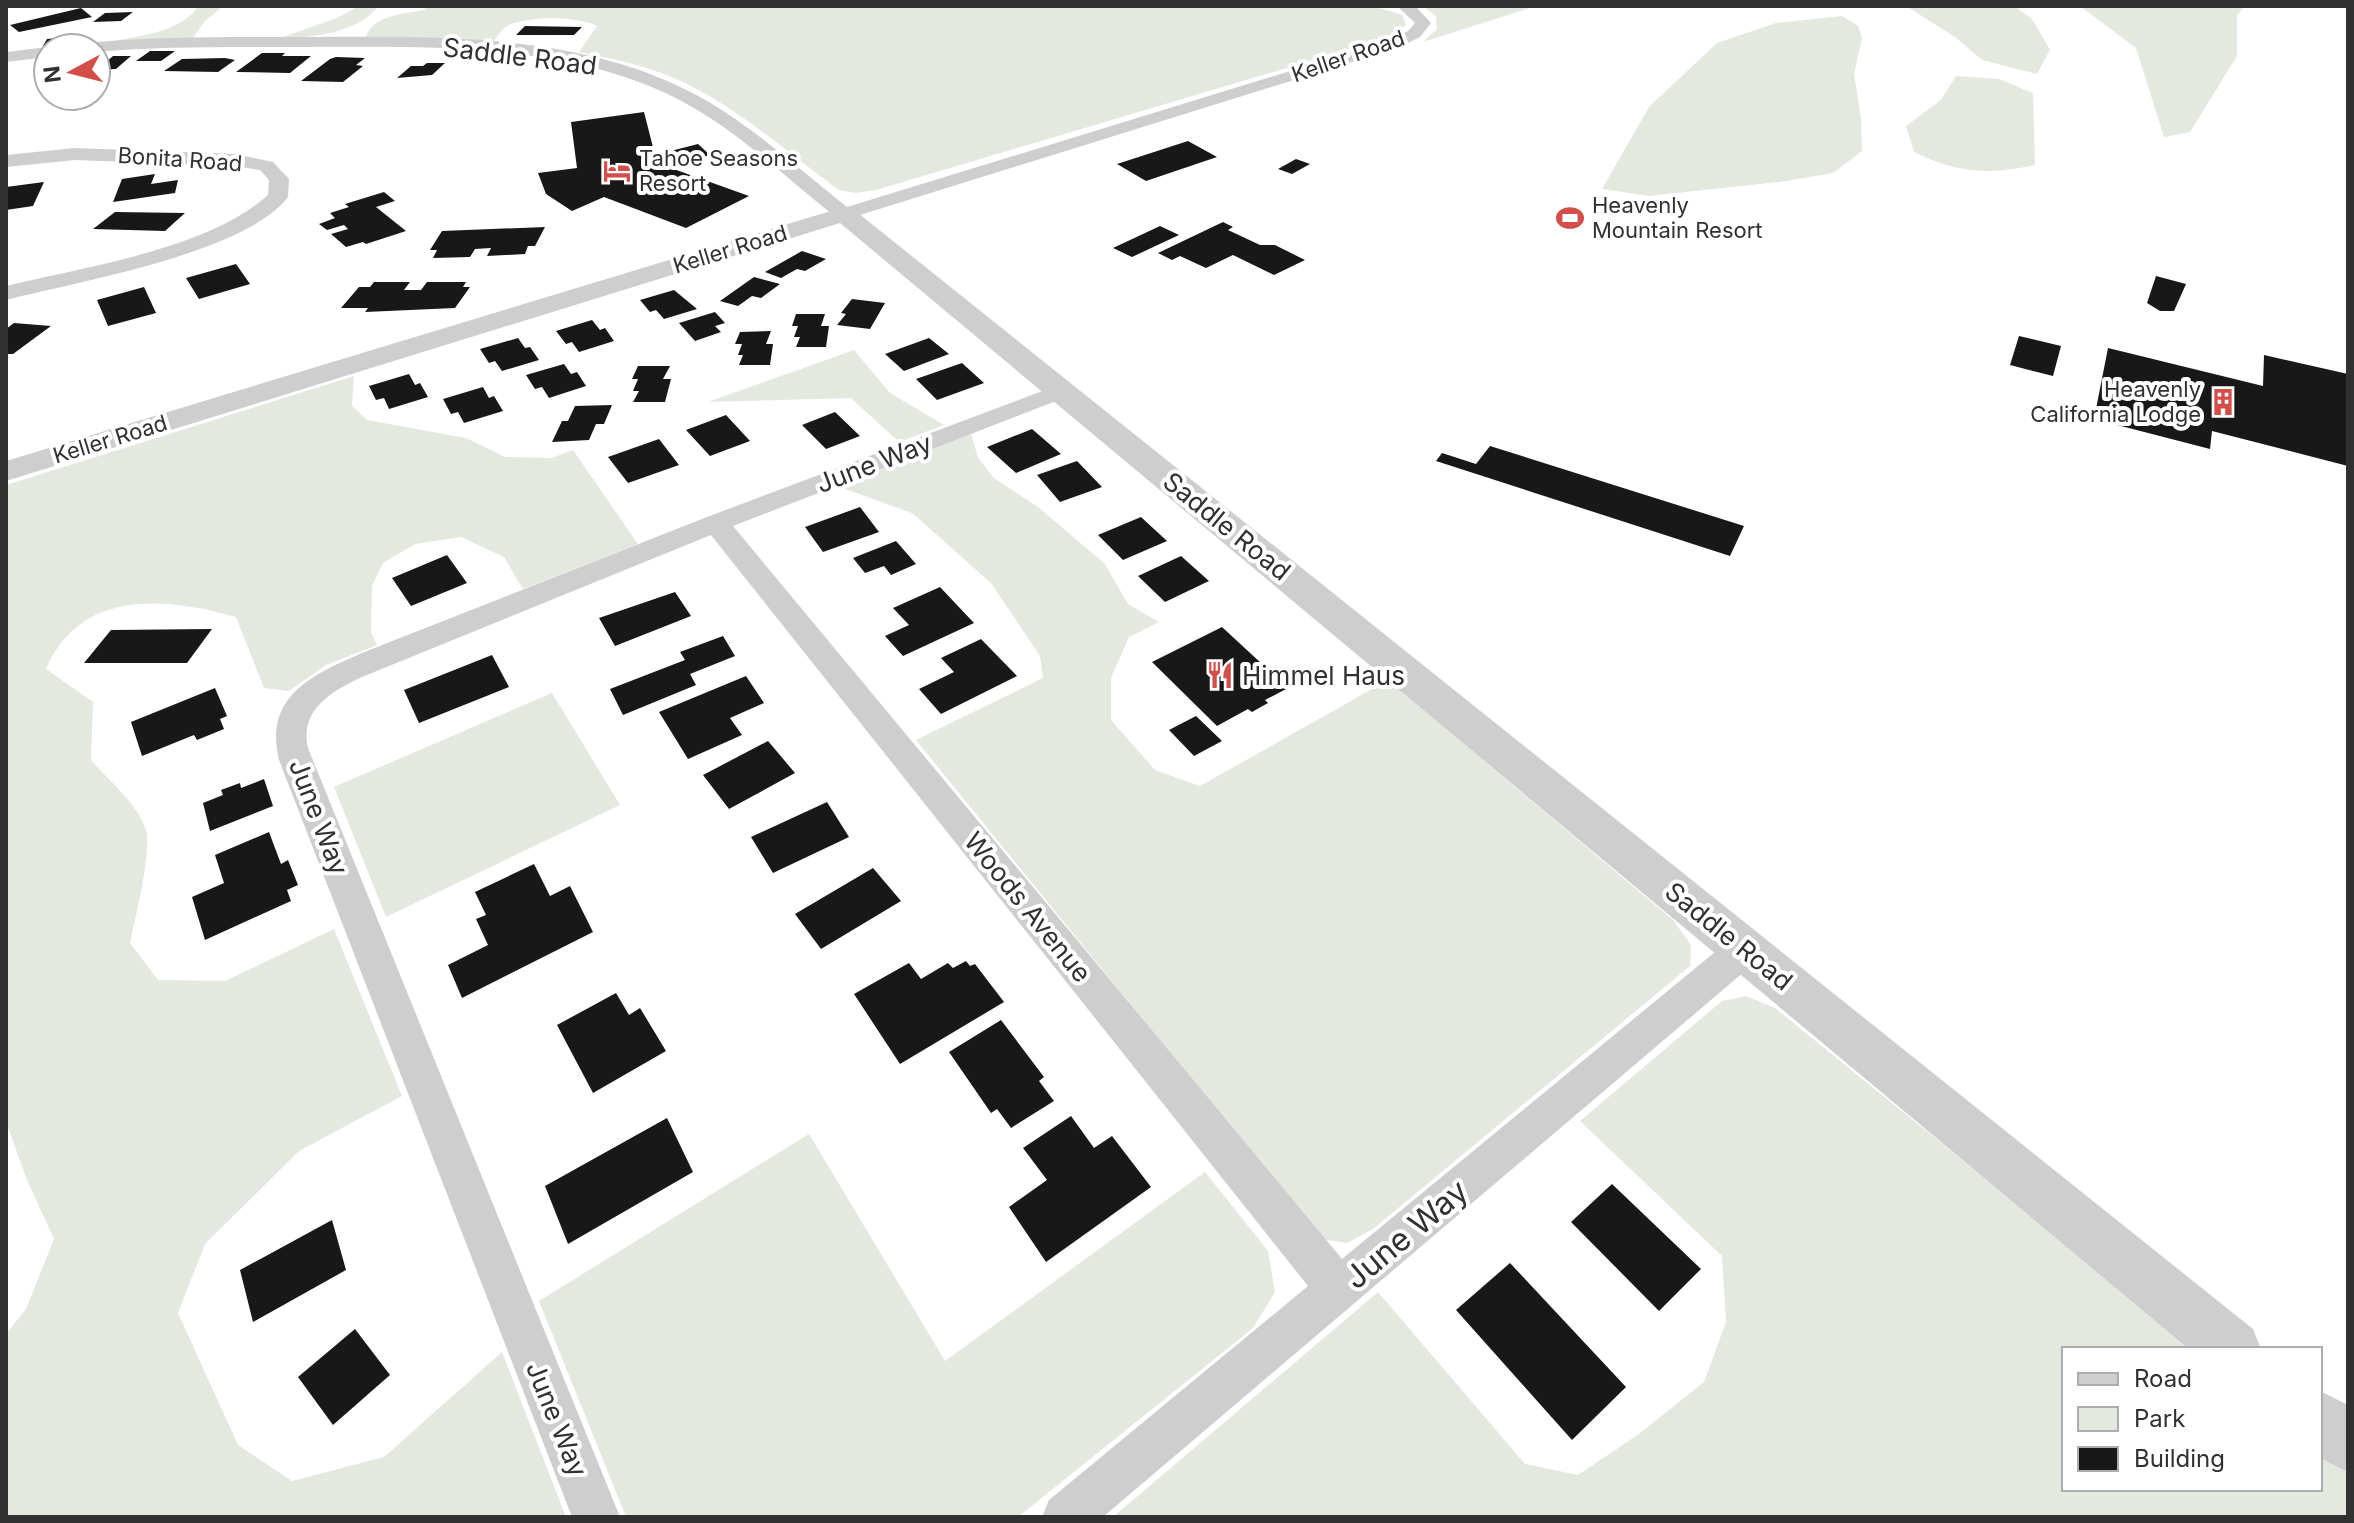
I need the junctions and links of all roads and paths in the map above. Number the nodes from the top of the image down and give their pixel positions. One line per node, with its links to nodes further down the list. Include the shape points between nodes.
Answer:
1 (1405, 6): 6 (street, Keller Road, via 1423,23 1394,44)
2 (112, 46): 6 (street, Saddle Road, via 330,42 466,47 588,60 669,88 701,107)
3 (32, 54): 4 (street)
4 (6, 57)
5 (6, 161): 7 (street, Bonita Road, via 75,154 235,160 266,166 279,179 278,197 256,217 222,234)
6 (844, 214): 8 (street, Saddle Road); 9 (street, Keller Road)
7 (6, 293)
8 (1061, 391): 10 (street, June Way); 11 (street, Saddle Road)
9 (6, 471)
10 (716, 523): 12 (street, Woods Avenue); 16 (street, June Way, via 330,680 304,700 289,730 295,760)
11 (1745, 949): 12 (street, June Way); 13 (street, Saddle Road)
12 (1339, 1290): 17 (street, June Way)
13 (2231, 1347)
14 (2322, 1422): 15 (street)
15 (2348, 1443)
16 (596, 1517)
17 (1066, 1517)

